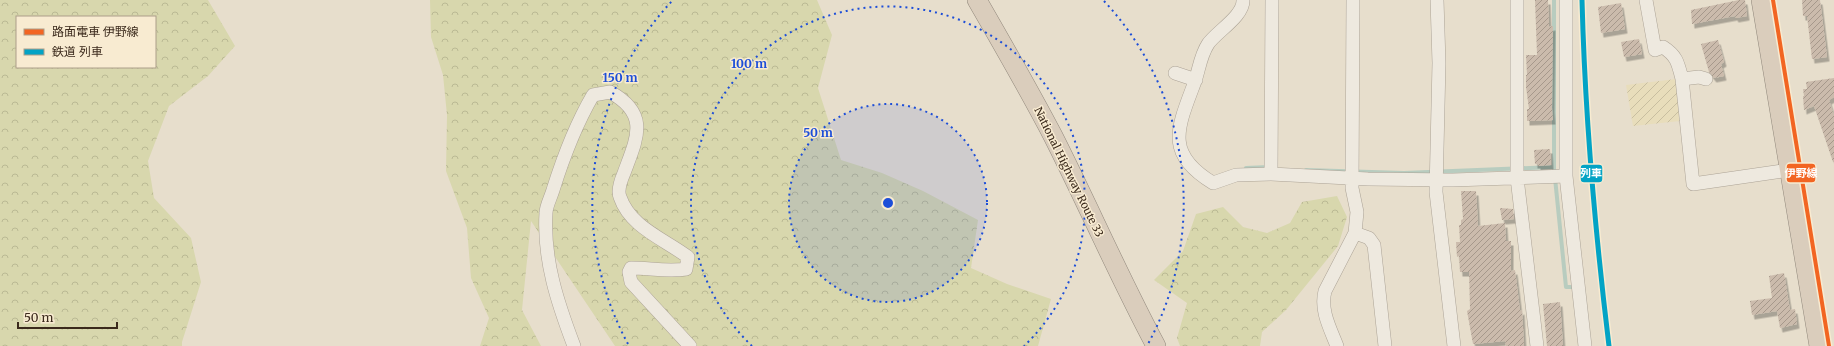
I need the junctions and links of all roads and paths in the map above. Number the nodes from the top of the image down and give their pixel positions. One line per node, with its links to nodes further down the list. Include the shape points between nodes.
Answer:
1 (977, 0): 23 (highway, National Highway Route 33, via 1053,136 1132,302)
2 (1243, 0): 13 (street, via 1239,12 1208,44)
3 (1272, 0): 15 (street)
4 (1353, 0): 17 (street)
5 (1437, 0): 19 (street)
6 (1517, 0): 18 (street)
7 (1566, 0): 16 (street)
8 (1646, 0): 11 (street, via 1655,50 1663,47 1673,54)
9 (1760, 0): 14 (highway)
10 (1175, 73): 13 (street)
11 (1682, 79): 12 (street); 14 (street, via 1693,184)
12 (1706, 79)
13 (1196, 80): 15 (street, via 1180,121 1178,142 1189,166 1213,183 1236,175)
14 (1789, 170): 29 (highway)
15 (1271, 174): 17 (street)
16 (1559, 176): 18 (street); 28 (street)
17 (1353, 178): 19 (street); 20 (street, via 1352,188 1357,212)
18 (1517, 178): 19 (street); 27 (street)
19 (1437, 179): 26 (street, via 1436,192)
20 (1355, 233): 24 (street, via 1323,299 1325,316); 25 (street, via 1369,238 1374,245)
21 (574, 346): 22 (street, via 561,313 549,266 546,212 584,110 593,95 610,92 624,100 634,114 637,137 621,181 619,196 633,220 688,257 686,269 674,271 631,268 631,282)
22 (690, 346)
23 (1156, 346)
24 (1337, 346)
25 (1385, 346)
26 (1454, 346)
27 (1537, 346)
28 (1585, 346)
29 (1819, 346)

